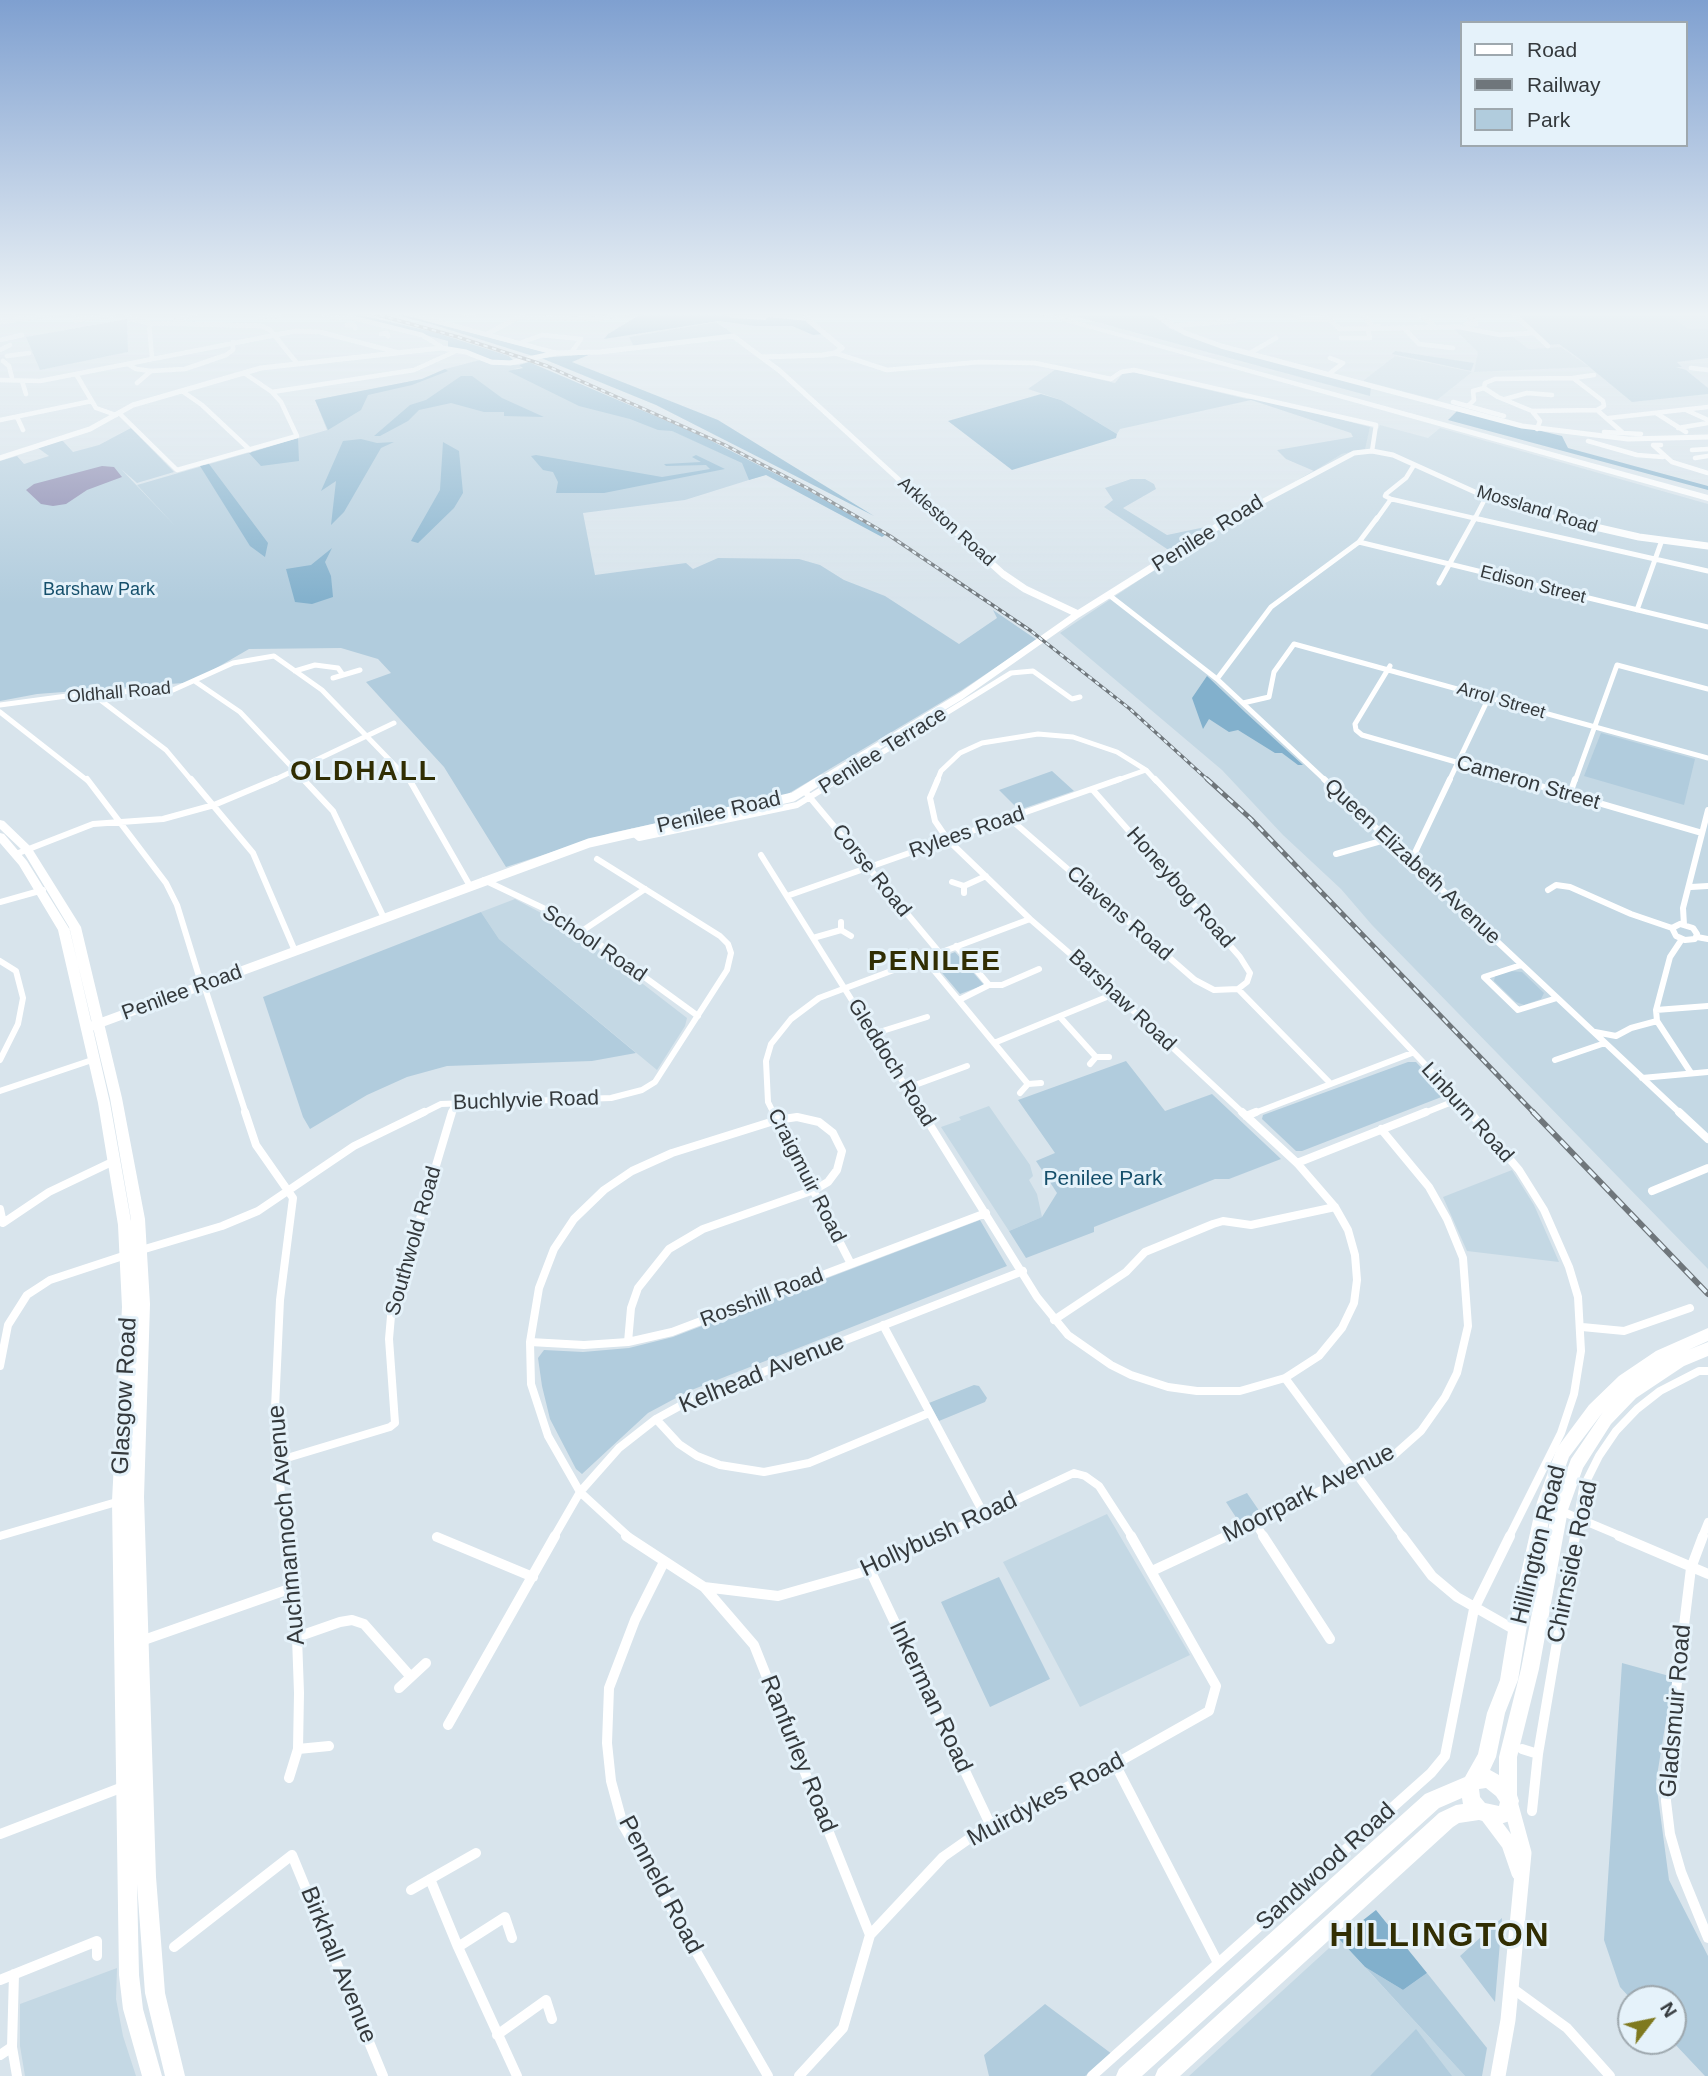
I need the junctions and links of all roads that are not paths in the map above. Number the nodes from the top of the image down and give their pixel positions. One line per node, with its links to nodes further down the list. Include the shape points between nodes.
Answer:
1 (50, 410): 19 (street)
2 (103, 410): 17 (street)
3 (125, 410): 17 (street)
4 (207, 410): 34 (street)
5 (285, 410): 34 (street, via 297,436)
6 (821, 410): 56 (street, Arkleston Road, via 1003,574)
7 (1314, 410): 36 (street, via 1376,425)
8 (1388, 410): 43 (highway)
9 (1398, 410): 43 (highway)
10 (1465, 410): 24 (street)
11 (1482, 410): 18 (street)
12 (1598, 410): 15 (street); 20 (street)
13 (1676, 410): 16 (street)
14 (1687, 410): 22 (street)
15 (1532, 411): 24 (street, via 1540,421)
16 (1656, 412): 20 (street); 23 (street)
17 (118, 414): 34 (street, via 177,470); 39 (street, via 90,429)
18 (1504, 416)
19 (17, 417): 21 (street); 25 (street)
20 (1609, 418): 27 (street)
21 (0, 420)
22 (1708, 422): 23 (street)
23 (1678, 428): 28 (street)
24 (1537, 429): 30 (street, via 1628,439)
25 (23, 430)
26 (1604, 432): 27 (street)
27 (1622, 432): 29 (street)
28 (1686, 432)
29 (1641, 434)
30 (1708, 437)
31 (1588, 442): 38 (street)
32 (1661, 445): 38 (street, via 1653,445)
33 (1708, 449): 35 (street)
34 (250, 450)
35 (1692, 450)
36 (1372, 451): 41 (street, Mossland Road); 54 (street, Penilee Road, via 1348,456 1255,504)
37 (1708, 456): 40 (street)
38 (1663, 457): 42 (street)
39 (0, 458)
40 (1695, 458)
41 (1414, 465): 44 (street, Mossland Road); 45 (street, via 1386,494)
42 (1708, 473)
43 (1708, 496)
44 (1486, 497): 46 (street); 47 (street, Mossland Road, via 1582,525)
45 (1391, 499): 46 (street); 48 (street)
46 (1475, 518): 50 (street); 51 (street)
47 (1662, 540): 49 (street, Mossland Road); 50 (street)
48 (1359, 542): 51 (street, Edison Street); 63 (street, via 1271,607)
49 (1708, 546)
50 (1656, 560): 52 (street); 55 (street)
51 (1448, 564): 53 (street); 55 (street, Edison Street)
52 (1708, 571)
53 (1438, 583)
54 (1109, 596): 56 (street, Penilee Road); 63 (street, Queen Elizabeth Avenue)
55 (1637, 610): 57 (street, Edison Street)
56 (1078, 614): 80 (street, Penilee Road, via 961,696)
57 (1708, 627)
58 (1389, 667): 67 (street, Arrol Street); 69 (street, Arrol Street, via 1294,644 1274,672 1269,697); 76 (street, Cameron Street, via 1355,724 1356,730)
59 (360, 670): 61 (street)
60 (295, 671): 61 (street, via 315,665 338,668); 64 (street, Oldhall Road, via 274,656 233,663); 74 (street)
61 (343, 675): 62 (street)
62 (333, 678)
63 (1217, 679): 69 (street, Queen Elizabeth Avenue)
64 (196, 682): 66 (street, Oldhall Road, via 159,692); 78 (street, via 240,712)
65 (1708, 689): 73 (street, via 1617,665)
66 (97, 693): 70 (street, Oldhall Road); 82 (street, via 166,750)
67 (1490, 695): 73 (street, Arrol Street); 76 (street)
68 (1080, 697): 80 (street, Penilee Terrace, via 1072,699 1033,671 1011,673)
69 (1243, 704): 89 (street, Queen Elizabeth Avenue)
70 (0, 705)
71 (0, 712): 85 (street, via 84,776)
72 (394, 723): 74 (street)
73 (1595, 727): 75 (street, Arrol Street); 81 (street)
74 (370, 736): 78 (street); 100 (street, via 418,790)
75 (1708, 758)
76 (1459, 763): 81 (street, Cameron Street); 95 (street)
77 (1146, 770): 79 (street, Rylees Road); 90 (street, Linburn Road, via 1117,752 1073,737 1038,734 982,743 960,753 935,782 931,810); 144 (street, Linburn Road)
78 (296, 771): 82 (street); 108 (street, via 333,811)
79 (1092, 789): 84 (street, Rylees Road); 128 (street, Honeybog Road, via 1246,964 1250,973)
80 (807, 794): 96 (street, Corse Road); 98 (street, Penilee Road, via 589,843)
81 (1569, 797): 87 (street, Cameron Street)
82 (214, 804): 85 (street, via 170,818); 119 (street, via 253,853)
83 (1708, 810): 87 (street)
84 (1009, 818): 90 (street, Rylees Road); 128 (street, Clavens Road, via 1195,980 1214,989)
85 (121, 822): 91 (street, via 93,824); 125 (street, via 166,883)
86 (0, 823): 91 (main road, Glasgow Road)
87 (1702, 834): 102 (street)
88 (0, 836): 91 (main road, Glasgow Road)
89 (1388, 839): 92 (street); 95 (street, Queen Elizabeth Avenue)
90 (948, 840): 96 (street, Rylees Road); 97 (street, Barshaw Road)
91 (21, 851): 104 (main road, Glasgow Road)
92 (1336, 854)
93 (761, 855): 106 (street, Gleddoch Road)
94 (597, 859): 103 (street)
95 (1411, 861): 123 (street, Queen Elizabeth Avenue)
96 (869, 867): 106 (street, Rylees Road); 120 (street, Corse Road)
97 (986, 876): 99 (street, via 964,890); 109 (street, Barshaw Road)
98 (484, 880): 100 (street, Penilee Road); 112 (street, School Road, via 542,906)
99 (952, 882)
100 (470, 886): 108 (street, Penilee Road)
101 (1708, 886): 102 (street)
102 (1691, 887): 110 (street, via 1683,908)
103 (645, 888): 112 (street); 134 (street, Buchlyvie Road, via 728,943 727,970)
104 (47, 889): 107 (street); 138 (main road, Glasgow Road)
105 (1548, 890): 111 (street, via 1556,885 1570,887)
106 (787, 896): 115 (street, Gleddoch Road)
107 (0, 902)
108 (384, 918): 119 (street, Penilee Road)
109 (1030, 919): 118 (street, Craigmuir Road); 129 (street, Barshaw Road)
110 (1684, 925): 111 (street); 114 (street)
111 (1672, 928): 116 (street)
112 (582, 931): 134 (street, School Road)
113 (851, 936): 115 (street, via 841,926)
114 (1697, 937): 116 (street); 117 (street)
115 (813, 938): 127 (street, Gleddoch Road)
116 (1682, 939): 133 (street, via 1670,957)
117 (1708, 939)
118 (956, 946): 120 (street, Craigmuir Road); 126 (street)
119 (295, 951): 125 (street, Penilee Road)
120 (939, 951): 121 (street, Craigmuir Road)
121 (923, 957): 127 (street, Craigmuir Road); 131 (street)
122 (0, 961): 149 (street, via 16,971 23,998 19,1024)
123 (1521, 965): 130 (street, Queen Elizabeth Avenue); 130 (street, via 1484,977 1518,1010)
124 (1039, 969): 126 (street, via 1002,985)
125 (203, 985): 138 (street, Penilee Road); 172 (street, via 256,1145)
126 (989, 985): 131 (street)
127 (843, 986): 140 (street, Gleddoch Road); 165 (street, Craigmuir Road, via 804,1007 771,1044 765,1082)
128 (1238, 989): 157 (street)
129 (1114, 994): 136 (street); 164 (street, Barshaw Road)
130 (1557, 998): 139 (street, Queen Elizabeth Avenue)
131 (959, 1000): 142 (street)
132 (1708, 1006): 133 (street)
133 (1657, 1010): 137 (street)
134 (698, 1017): 163 (street, Buchlyvie Road, via 656,1082 642,1090 611,1098)
135 (927, 1017): 140 (street)
136 (1060, 1017): 142 (street); 147 (street)
137 (1657, 1021): 141 (street); 154 (street)
138 (93, 1025): 146 (main road, Glasgow Road)
139 (1592, 1031): 141 (street); 143 (street, Queen Elizabeth Avenue)
140 (873, 1034): 159 (street, Gleddoch Road)
141 (1616, 1036): 145 (street)
142 (994, 1043): 158 (street)
143 (1605, 1043): 145 (street, Queen Elizabeth Avenue); 150 (street)
144 (1412, 1053): 157 (street); 162 (street, Linburn Road)
145 (1615, 1053): 155 (street, Queen Elizabeth Avenue)
146 (100, 1057): 160 (street); 168 (main road, Glasgow Road)
147 (1096, 1057): 148 (street); 151 (street)
148 (1109, 1057)
149 (0, 1060)
150 (1555, 1060)
151 (1090, 1064)
152 (967, 1066): 159 (street)
153 (1708, 1072): 154 (street)
154 (1691, 1073): 155 (street)
155 (1642, 1078): 167 (street, Queen Elizabeth Avenue)
156 (1041, 1083): 158 (street)
157 (1330, 1083): 164 (street)
158 (1028, 1084): 161 (street)
159 (907, 1088): 176 (street, Gleddoch Road)
160 (0, 1091)
161 (1020, 1093)
162 (1457, 1100): 166 (street); 184 (street, Linburn Road, via 1503,1150 1544,1210 1569,1267)
163 (454, 1102): 172 (street, Buchlyvie Road, via 428,1109 355,1146); 194 (street, Southwold Road, via 391,1316 395,1423)
164 (1247, 1116): 169 (street, Barshaw Road)
165 (777, 1120): 171 (street, Craigmuir Road); 171 (street, Hollybush Road, via 797,1117 819,1122 840,1144 837,1170); 186 (street, Hollybush Road, via 672,1153 604,1190 574,1219 554,1248 539,1288)
166 (1381, 1129): 169 (street); 195 (street, Moorpark Avenue, via 1429,1187 1447,1219 1463,1258 1468,1326 1457,1373 1433,1416 1394,1455)
167 (1708, 1139)
168 (122, 1158): 177 (street, via 49,1192); 178 (main road, Glasgow Road)
169 (1297, 1163): 174 (street, Barshaw Road)
170 (1708, 1168): 173 (street)
171 (814, 1190): 179 (street, Craigmuir Road); 187 (street, via 703,1229 669,1249 638,1288)
172 (289, 1191): 178 (street, Buchlyvie Road, via 232,1222); 194 (street, Auchmannoch Avenue, via 293,1198 276,1350)
173 (1652, 1191)
174 (1335, 1207): 182 (street, via 1251,1225 1213,1224 1145,1252 1126,1272); 191 (street, Barshaw Road, via 1355,1255 1354,1303 1328,1347)
175 (0, 1209): 177 (street)
176 (986, 1213): 179 (street, Rosshill Road); 180 (street, Gleddoch Road)
177 (2, 1224)
178 (134, 1252): 189 (street, Buchlyvie Road, via 50,1280 27,1296 8,1325); 197 (main road, Glasgow Road, via 129,1307)
179 (852, 1264): 187 (street, Rosshill Road, via 672,1332)
180 (1023, 1271): 182 (street, Gleddoch Road); 183 (street, Kelhead Avenue)
181 (1690, 1308): 184 (street, via 1623,1331)
182 (1054, 1320): 191 (street, Gleddoch Road, via 1111,1365 1168,1387 1240,1391)
183 (883, 1325): 192 (street); 193 (street, Kelhead Avenue, via 689,1401)
184 (1582, 1327): 213 (street, Linburn Road, via 1581,1365 1560,1433)
185 (1708, 1334): 198 (main road, Hillington Road, via 1652,1362 1594,1410 1563,1453)
186 (530, 1342): 187 (street, Rosshill Road); 196 (street, Hollybush Road, via 531,1384 548,1436)
187 (628, 1342)
188 (1708, 1349): 198 (main road, Hillington Road, via 1631,1393 1606,1419)
189 (0, 1366)
190 (1708, 1371): 200 (street, Chirnside Road, via 1660,1391 1616,1431 1583,1488)
191 (1285, 1378): 195 (street)
192 (929, 1413): 193 (street, via 809,1463 764,1472 697,1456); 199 (street)
193 (656, 1419): 196 (street, Kelhead Avenue, via 619,1448)
194 (277, 1461): 212 (street, Auchmannoch Avenue)
195 (1357, 1475): 202 (street, Moorpark Avenue); 213 (street, via 1432,1576)
196 (580, 1492): 205 (street, Hollybush Road, via 625,1535); 210 (street, Kelhead Avenue)
197 (128, 1499): 203 (street); 217 (main road, Glasgow Road); 219 (main road, Glasgow Road)
198 (1553, 1506): 200 (street); 214 (main road, Hillington Road); 218 (main road, Hillington Road)
199 (985, 1516): 207 (street, Hollybush Road); 208 (street, Hollybush Road, via 1063,1476 1085,1476 1099,1486)
200 (1579, 1520): 206 (street); 227 (street, Chirnside Road)
201 (1708, 1522): 206 (street, Gladsmuir Road)
202 (1255, 1523): 208 (street, Moorpark Avenue); 216 (street)
203 (0, 1536)
204 (437, 1536): 210 (street)
205 (664, 1562): 211 (street, Hollybush Road); 261 (street, Penneld Road, via 635,1620 610,1688 607,1744 611,1781 623,1825)
206 (1691, 1568): 209 (street); 244 (street, Gladsmuir Road, via 1666,1801 1681,1872)
207 (870, 1570): 211 (street, Hollybush Road, via 778,1596); 236 (street, Inkerman Road)
208 (1152, 1570): 228 (street, Muirdykes Road, via 1216,1686 1209,1712)
209 (1708, 1574)
210 (533, 1577): 223 (street, Kelhead Avenue)
211 (704, 1587): 242 (street, Ranfurley Road, via 754,1645)
212 (289, 1589): 215 (street, Auchmannoch Avenue); 217 (street)
213 (1474, 1609): 214 (street); 249 (street, Sandwood Road, via 1445,1756)
214 (1517, 1631): 218 (street); 231 (main road, Hillington Road, via 1488,1757)
215 (297, 1637): 221 (street, via 340,1622 363,1623); 225 (street, Auchmannoch Avenue)
216 (1331, 1639)
217 (140, 1641): 219 (street); 230 (main road, Glasgow Road)
218 (1535, 1641): 233 (main road, Hillington Road, via 1507,1757)
219 (123, 1647): 232 (main road, Glasgow Road)
220 (426, 1663): 221 (street)
221 (411, 1677): 222 (street)
222 (400, 1688)
223 (448, 1725)
224 (330, 1746): 225 (street)
225 (298, 1749): 229 (street, Auchmannoch Avenue)
226 (1522, 1749): 227 (street)
227 (1538, 1755): 234 (street, Chirnside Road)
228 (1115, 1764): 236 (street, Muirdykes Road); 249 (street)
229 (289, 1778)
230 (143, 1779): 232 (street); 248 (main road, Glasgow Road)
231 (1473, 1782): 233 (main road, via 1493,1780); 235 (main road, via 1470,1795); 264 (main road, Sandwood Road, via 1433,1801)
232 (125, 1786): 237 (street); 257 (main road, Glasgow Road, via 130,1984 135,2019)
233 (1509, 1798): 235 (main road, via 1506,1813); 239 (street, via 1524,1853)
234 (1532, 1811)
235 (1483, 1813): 239 (street, via 1509,1843); 265 (main road, Sandwood Road, via 1456,1814 1446,1820)
236 (990, 1824): 242 (street, Muirdykes Road, via 943,1857)
237 (0, 1834)
238 (476, 1853): 240 (street)
239 (1520, 1877): 252 (street)
240 (430, 1879): 241 (street); 246 (street)
241 (411, 1890)
242 (870, 1935): 262 (street, Muirdykes Road, via 843,2028)
243 (512, 1938): 246 (street, via 505,1917)
244 (1708, 1938)
245 (174, 1947): 259 (street, Birkhall Avenue, via 292,1855)
246 (458, 1948): 254 (street)
247 (97, 1956): 250 (street, via 97,1941)
248 (152, 1963): 257 (main road)
249 (1218, 1963): 263 (street, Sandwood Road)
250 (14, 1974): 251 (street); 255 (street)
251 (0, 1980)
252 (1511, 1986): 266 (street); 267 (street, via 1567,2028)
253 (552, 2020): 254 (street, via 546,2000)
254 (496, 2035): 260 (street)
255 (12, 2047): 256 (street); 258 (street)
256 (0, 2055)
257 (164, 2073)
258 (17, 2076)
259 (383, 2076)
260 (517, 2076)
261 (768, 2076)
262 (799, 2076)
263 (1092, 2076)
264 (1126, 2076)
265 (1165, 2076)
266 (1498, 2076)
267 (1609, 2076)

